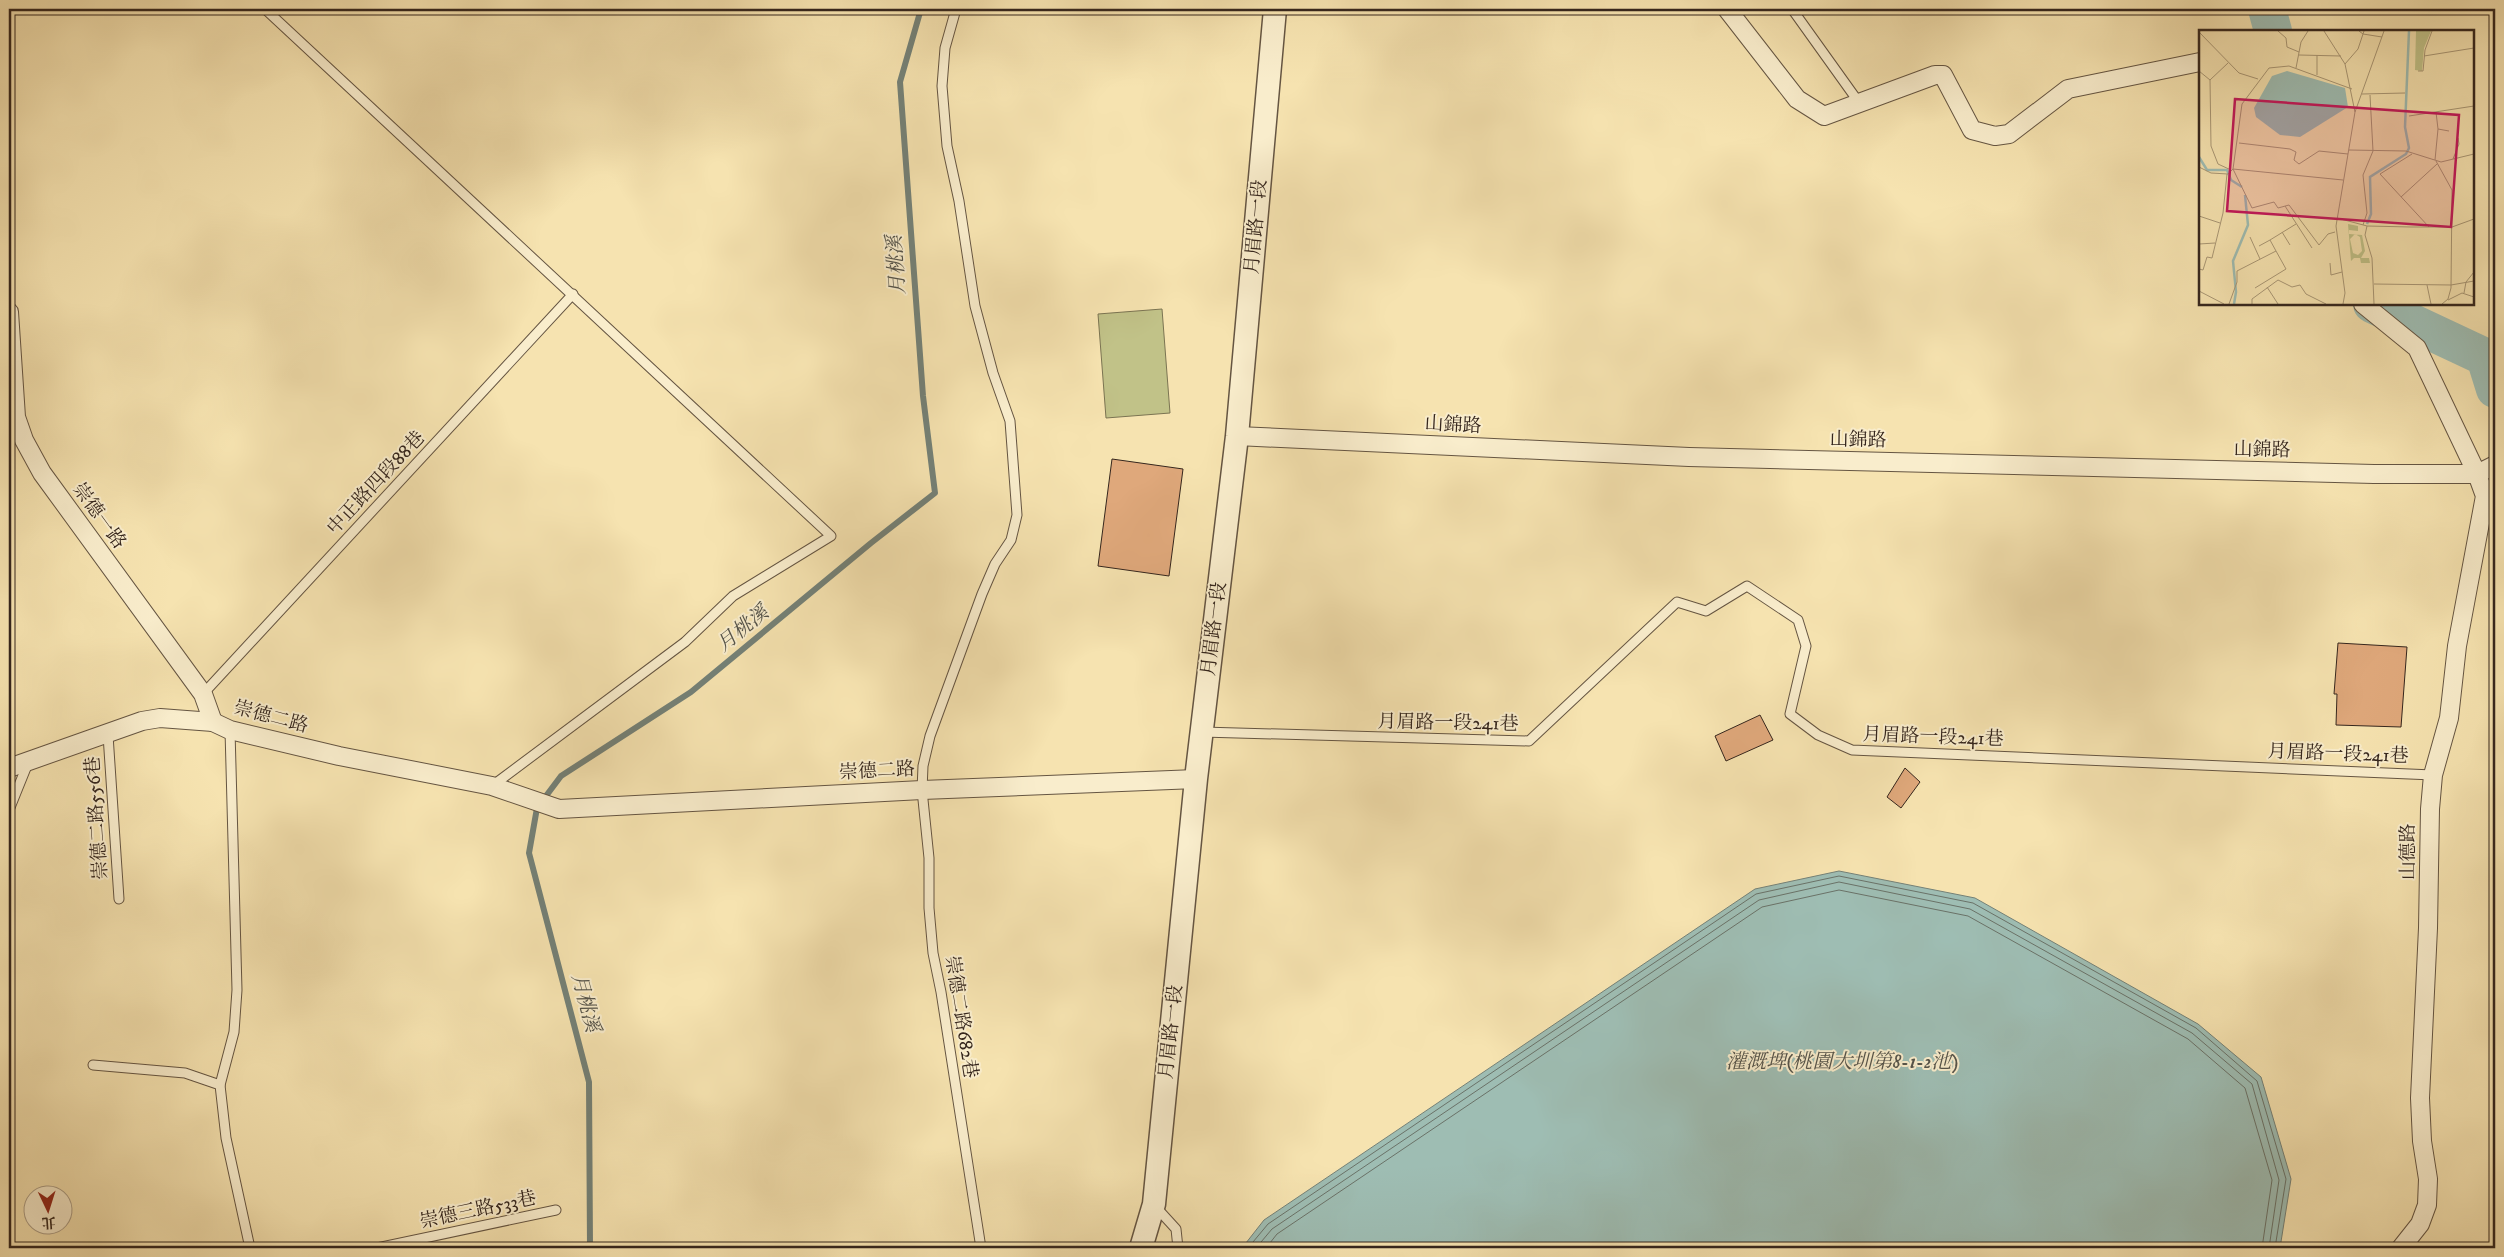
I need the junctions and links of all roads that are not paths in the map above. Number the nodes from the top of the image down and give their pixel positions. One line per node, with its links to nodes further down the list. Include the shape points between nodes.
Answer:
1 (265, 9): 8 (lane)
2 (956, 9): 24 (lane, 崇德二路682巷, via 945,48 942,86 947,146 975,306 1010,421 1017,515 1011,540 995,564 930,736)
3 (1275, 9): 11 (street, 月眉路一段)
4 (1727, 9): 7 (street, via 1797,99 1824,116)
5 (1792, 9): 7 (lane)
6 (2199, 62): 7 (street, via 2068,89 2010,134 1995,136 1972,130 1944,75 1935,75)
7 (1860, 104)
8 (573, 294): 14 (lane, 中正路四段88巷); 23 (lane, via 832,536 733,596 686,642)
9 (2364, 305): 13 (street, 山德路, via 2416,348)
10 (9, 312): 14 (street, 崇德一路, via 16,417 24,440 42,473)
11 (1237, 436): 13 (street, 山錦路, via 1690,457); 17 (street, 月眉路一段)
12 (2495, 465): 13 (street)
13 (2477, 474): 21 (street, 山德路, via 2485,496 2457,646 2449,718)
14 (203, 694): 15 (street, 崇德一路)
15 (213, 722): 16 (street, 崇德二路); 18 (street, 崇德二路, via 160,718 142,721)
16 (230, 730): 23 (street, 崇德二路, via 339,756); 28 (lane, via 237,990 234,1032)
17 (1202, 732): 21 (lane, 月眉路一段241巷, via 1529,741 1677,602 1706,611 1747,586 1798,620 1806,646 1790,714 1818,736 1852,750); 22 (street, 月眉路一段)
18 (108, 735): 19 (street, 崇德二路); 26 (lane, 崇德二路556巷)
19 (28, 763): 20 (street, 崇德二路); 25 (lane)
20 (9, 768)
21 (2433, 775): 36 (street, 山德路, via 2420,1098 2428,1179 2427,1205 2420,1224)
22 (1196, 779): 24 (street, 崇德二路); 29 (street, 月眉路一段)
23 (492, 786): 24 (street, 崇德二路, via 559,810)
24 (922, 790): 33 (lane, 崇德二路682巷, via 934,953)
25 (9, 810)
26 (119, 899)
27 (93, 1065): 28 (lane, via 185,1073)
28 (220, 1085): 31 (lane, via 226,1138)
29 (1154, 1204): 34 (street, 月眉路一段); 35 (lane, via 1176,1229)
30 (556, 1210): 32 (lane, 崇德三路533巷)
31 (250, 1248)
32 (377, 1248)
33 (981, 1248)
34 (1141, 1248)
35 (1178, 1248)
36 (2401, 1248)

